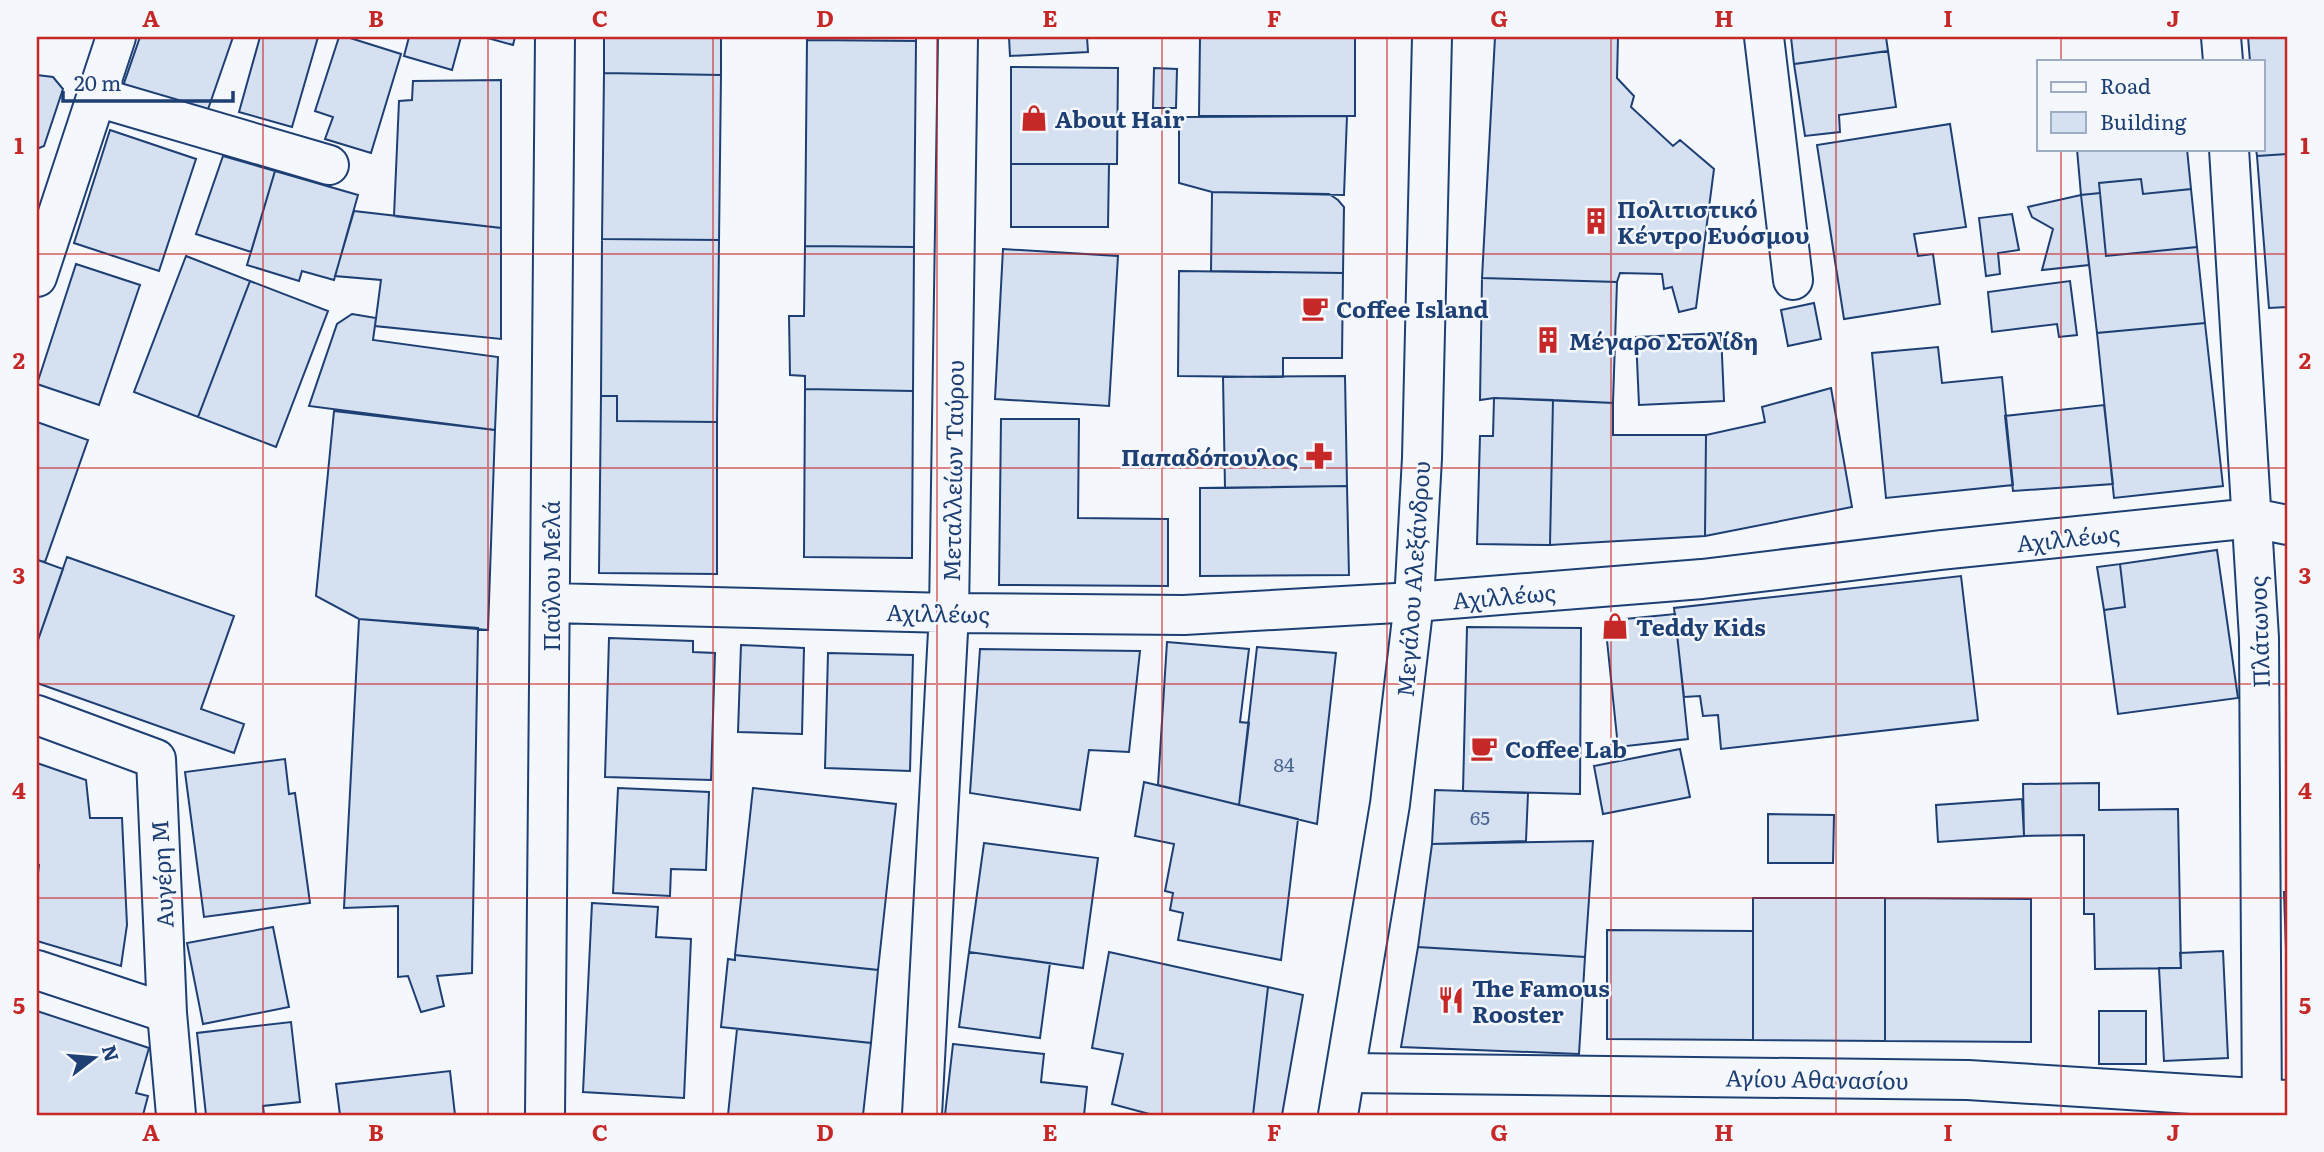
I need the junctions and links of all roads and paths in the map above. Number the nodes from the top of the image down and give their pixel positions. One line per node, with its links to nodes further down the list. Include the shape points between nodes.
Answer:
1 (117, 37): 8 (street)
2 (555, 37): 15 (street, Παύλου Μελά)
3 (958, 37): 16 (street, Μεταλλείων Ταύρου)
4 (1432, 37): 14 (street, Μεγάλου Αλεξάνδρου)
5 (1764, 37): 12 (street)
6 (2221, 37): 7 (street)
7 (2223, 60)
8 (97, 97): 10 (street); 11 (street)
9 (2229, 150): 13 (street, Πλάτωνος)
10 (329, 165)
11 (37, 277)
12 (1793, 280)
13 (2270, 521): 14 (street, Αχιλλέως, via 1941,550 1702,579); 21 (street, Πλάτωνος, via 2259,638)
14 (1414, 602): 16 (street, Αχιλλέως, via 1184,615); 20 (street, Μεγάλου Αλεξάνδρου, via 1390,804)
15 (550, 603): 16 (street, Αχιλλέως); 23 (street, Παύλου Μελά)
16 (949, 613): 24 (street, Μεταλλείων Ταύρου)
17 (37, 715): 19 (street, Αυγέρη Μ, via 156,759)
18 (37, 970): 19 (street)
19 (167, 1013): 22 (street, Αυγέρη Μ)
20 (1346, 1073): 21 (street, Αγίου Αθανασίου, via 1968,1080); 25 (street, Μεγάλου Αλεξάνδρου)
21 (2270, 1105)
22 (176, 1115)
23 (545, 1115)
24 (922, 1115)
25 (1338, 1115)

